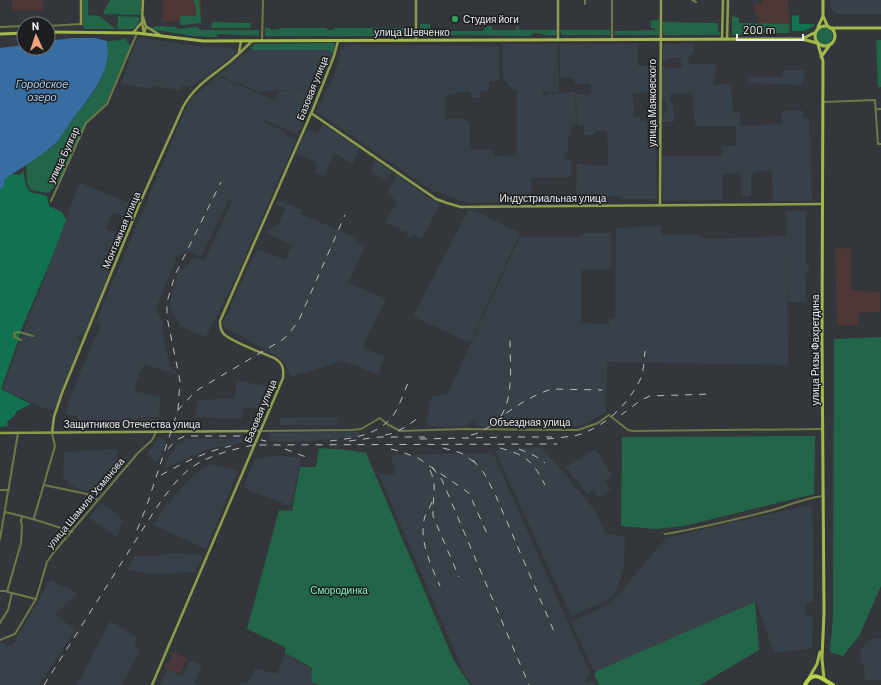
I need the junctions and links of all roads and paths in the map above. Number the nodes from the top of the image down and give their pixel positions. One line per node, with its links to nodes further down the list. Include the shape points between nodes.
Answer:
1 (81, 0): 18 (street)
2 (143, 0): 16 (street)
3 (262, 0): 45 (street)
4 (416, 0): 42 (street)
5 (558, 0): 36 (street)
6 (585, 0): 14 (street)
7 (612, 0): 34 (street)
8 (661, 0): 37 (street, улица Маяковского)
9 (692, 0): 13 (street)
10 (723, 0): 38 (street)
11 (728, 0): 39 (street)
12 (823, 0): 15 (main road)
13 (696, 2)
14 (585, 4)
15 (823, 16): 23 (main road); 26 (main road)
16 (143, 17): 17 (street); 22 (street)
17 (142, 22): 30 (street); 32 (street)
18 (81, 24): 20 (street)
19 (16, 26): 21 (street)
20 (56, 26)
21 (0, 27)
22 (146, 27): 32 (street); 33 (street)
23 (829, 27): 24 (main road); 26 (main road, via 822,26); 35 (main road)
24 (844, 28): 25 (main road); 35 (main road)
25 (881, 28)
26 (818, 29): 28 (main road)
27 (56, 32): 30 (main road, улица Шевченко)
28 (815, 32): 40 (main road); 46 (main road, via 814,38)
29 (16, 33): 31 (main road)
30 (135, 33): 32 (main road, улица Шевченко); 55 (street, улица Булгар, via 107,104 86,123)
31 (0, 34)
32 (144, 34): 33 (main road, улица Шевченко)
33 (162, 36): 43 (main road, улица Шевченко)
34 (612, 38): 36 (main road, улица Шевченко); 37 (main road, улица Шевченко)
35 (835, 38): 47 (main road)
36 (558, 39): 42 (main road, улица Шевченко)
37 (661, 39): 38 (main road, улица Шевченко); 57 (street, улица Маяковского)
38 (722, 39): 39 (main road, улица Шевченко)
39 (727, 39): 40 (main road, улица Шевченко)
40 (802, 39): 46 (main road)
41 (338, 40): 42 (main road, улица Шевченко); 45 (main road, улица Шевченко); 53 (street, Базовая улица)
42 (416, 40)
43 (241, 41): 44 (main road, улица Шевченко); 48 (street)
44 (252, 41): 45 (main road, улица Шевченко); 48 (street, Монтажная улица)
45 (262, 41)
46 (818, 44): 47 (main road); 49 (main road, улица Ризы Фахретдина)
47 (829, 46): 49 (main road)
48 (238, 54): 65 (street, Монтажная улица, via 198,86 183,106 139,204 62,393)
49 (822, 56): 50 (main road, улица Ризы Фахретдина)
50 (823, 102): 51 (street, via 875,100); 56 (main road, улица Ризы Фахретдина)
51 (876, 109): 52 (street); 54 (street, via 878,144)
52 (881, 109)
53 (311, 113): 57 (street, Индустриальная улица, via 436,199 461,207); 62 (street, Базовая улица, via 220,321 224,334 276,359 283,365 283,378)
54 (881, 144)
55 (51, 201)
56 (822, 204): 57 (street, Индустриальная улица); 60 (main road, улица Ризы Фахретдина)
57 (660, 205)
58 (33, 336): 59 (street, via 14,333 15,337)
59 (21, 340)
60 (823, 430): 62 (street, Объездная улица, via 633,431 628,430 609,414 598,423 578,430 400,431 380,418 361,429); 69 (main road, улица Ризы Фахретдина)
61 (156, 432): 62 (street, Защитников Отечества улица); 65 (street, Защитников Отечества улица); 70 (street, улица Шамиля Усманова, via 152,440)
62 (260, 432): 86 (street, Базовая улица)
63 (0, 433): 64 (street, Защитников Отечества улица)
64 (18, 433): 65 (street, Защитников Отечества улица); 68 (street)
65 (52, 433): 66 (street, via 55,446)
66 (44, 485): 70 (street, via 87,494); 73 (street)
67 (0, 490): 68 (street)
68 (9, 490): 71 (street)
69 (824, 496): 75 (street, via 808,498 723,523); 83 (main road, улица Ризы Фахретдина)
70 (98, 500): 74 (street, улица Шамиля Усманова)
71 (5, 512): 72 (street); 76 (street)
72 (23, 517): 73 (street); 78 (street, via 21,543)
73 (34, 518): 74 (street)
74 (72, 532): 80 (street, улица Шамиля Усманова, via 47,562)
75 (665, 534)
76 (0, 539)
77 (0, 591): 78 (street)
78 (7, 592): 79 (street)
79 (12, 593): 80 (street); 81 (street, via 8,610)
80 (36, 599): 82 (street, улица Шамиля Усманова, via 15,634)
81 (0, 624)
82 (0, 640)
83 (822, 644): 84 (main road, via 817,664); 85 (main road, via 822,664)
84 (809, 679): 85 (highway, via 815,676); 87 (highway)
85 (826, 682): 88 (highway)
86 (152, 685)
87 (805, 685)
88 (832, 685)

